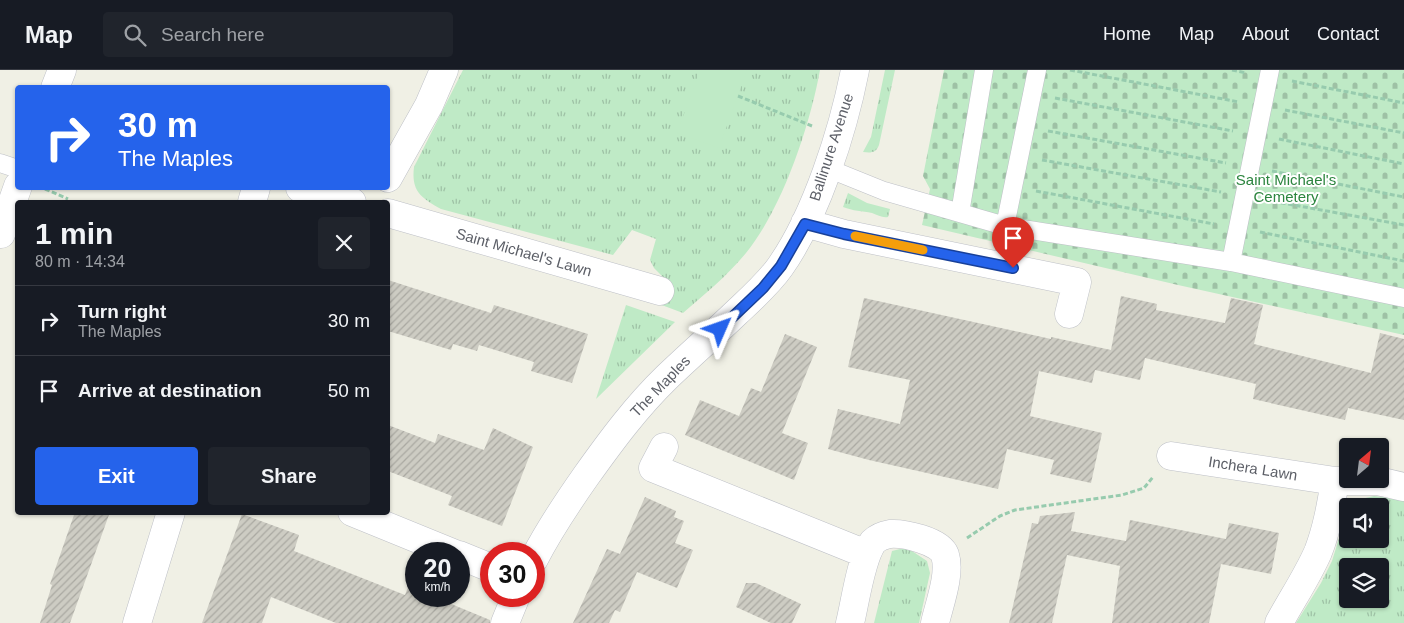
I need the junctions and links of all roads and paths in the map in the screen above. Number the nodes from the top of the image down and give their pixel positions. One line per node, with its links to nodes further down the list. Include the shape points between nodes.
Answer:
1 (62, 70): 8 (street)
2 (444, 70): 21 (street)
3 (855, 70): 14 (street, Ballinure Avenue)
4 (984, 70): 30 (lane)
5 (1037, 70): 9 (lane)
6 (1232, 70): 7 (path)
7 (1269, 73): 11 (path); 13 (lane)
8 (56, 85)
9 (1032, 94): 12 (lane); 13 (path)
10 (738, 96): 14 (path)
11 (1404, 103)
12 (1025, 127): 15 (lane); 18 (path)
13 (1257, 135): 17 (path); 18 (lane)
14 (838, 136): 20 (street, Ballinure Avenue)
15 (1019, 156): 22 (lane); 26 (path)
16 (0, 163): 19 (lane)
17 (1404, 164)
18 (1250, 167): 26 (lane); 27 (path)
19 (15, 168)
20 (827, 168): 30 (lane, via 884,191); 32 (street, Ballinure Avenue)
21 (390, 174)
22 (1013, 187): 34 (lane); 35 (path)
23 (17, 190): 36 (street)
24 (47, 190): 28 (path)
25 (307, 190): 29 (street)
26 (1244, 196): 33 (path); 35 (lane)
27 (1404, 196)
28 (68, 199)
29 (345, 200)
30 (960, 213): 34 (lane)
31 (390, 214): 39 (street, Saint Michael's Lawn)
32 (805, 224): 41 (street, via 1077,282); 49 (street, The Maples, via 781,266 763,288 636,409 559,514)
33 (1404, 225)
34 (1005, 226): 38 (lane)
35 (1238, 228): 37 (path); 38 (lane)
36 (1, 234)
37 (1404, 261)
38 (1231, 262): 40 (lane)
39 (660, 291)
40 (1404, 298)
41 (1069, 314)
42 (664, 447): 50 (street, via 653,468)
43 (1171, 456): 44 (street, Inchera Lawn); 51 (path, via 1144,488 1122,495 1015,510 985,525)
44 (1335, 481): 45 (street, Inchera Lawn, via 1378,481); 57 (street, via 1318,552)
45 (1404, 487)
46 (170, 515): 53 (street)
47 (359, 515): 48 (street)
48 (426, 542)
49 (543, 542)
50 (866, 554): 51 (street, via 874,541 892,534 925,539); 55 (street)
51 (945, 554): 56 (street, via 945,581)
52 (512, 607): 54 (street)
53 (137, 623)
54 (505, 623)
55 (850, 623)
56 (935, 623)
57 (1279, 623)

